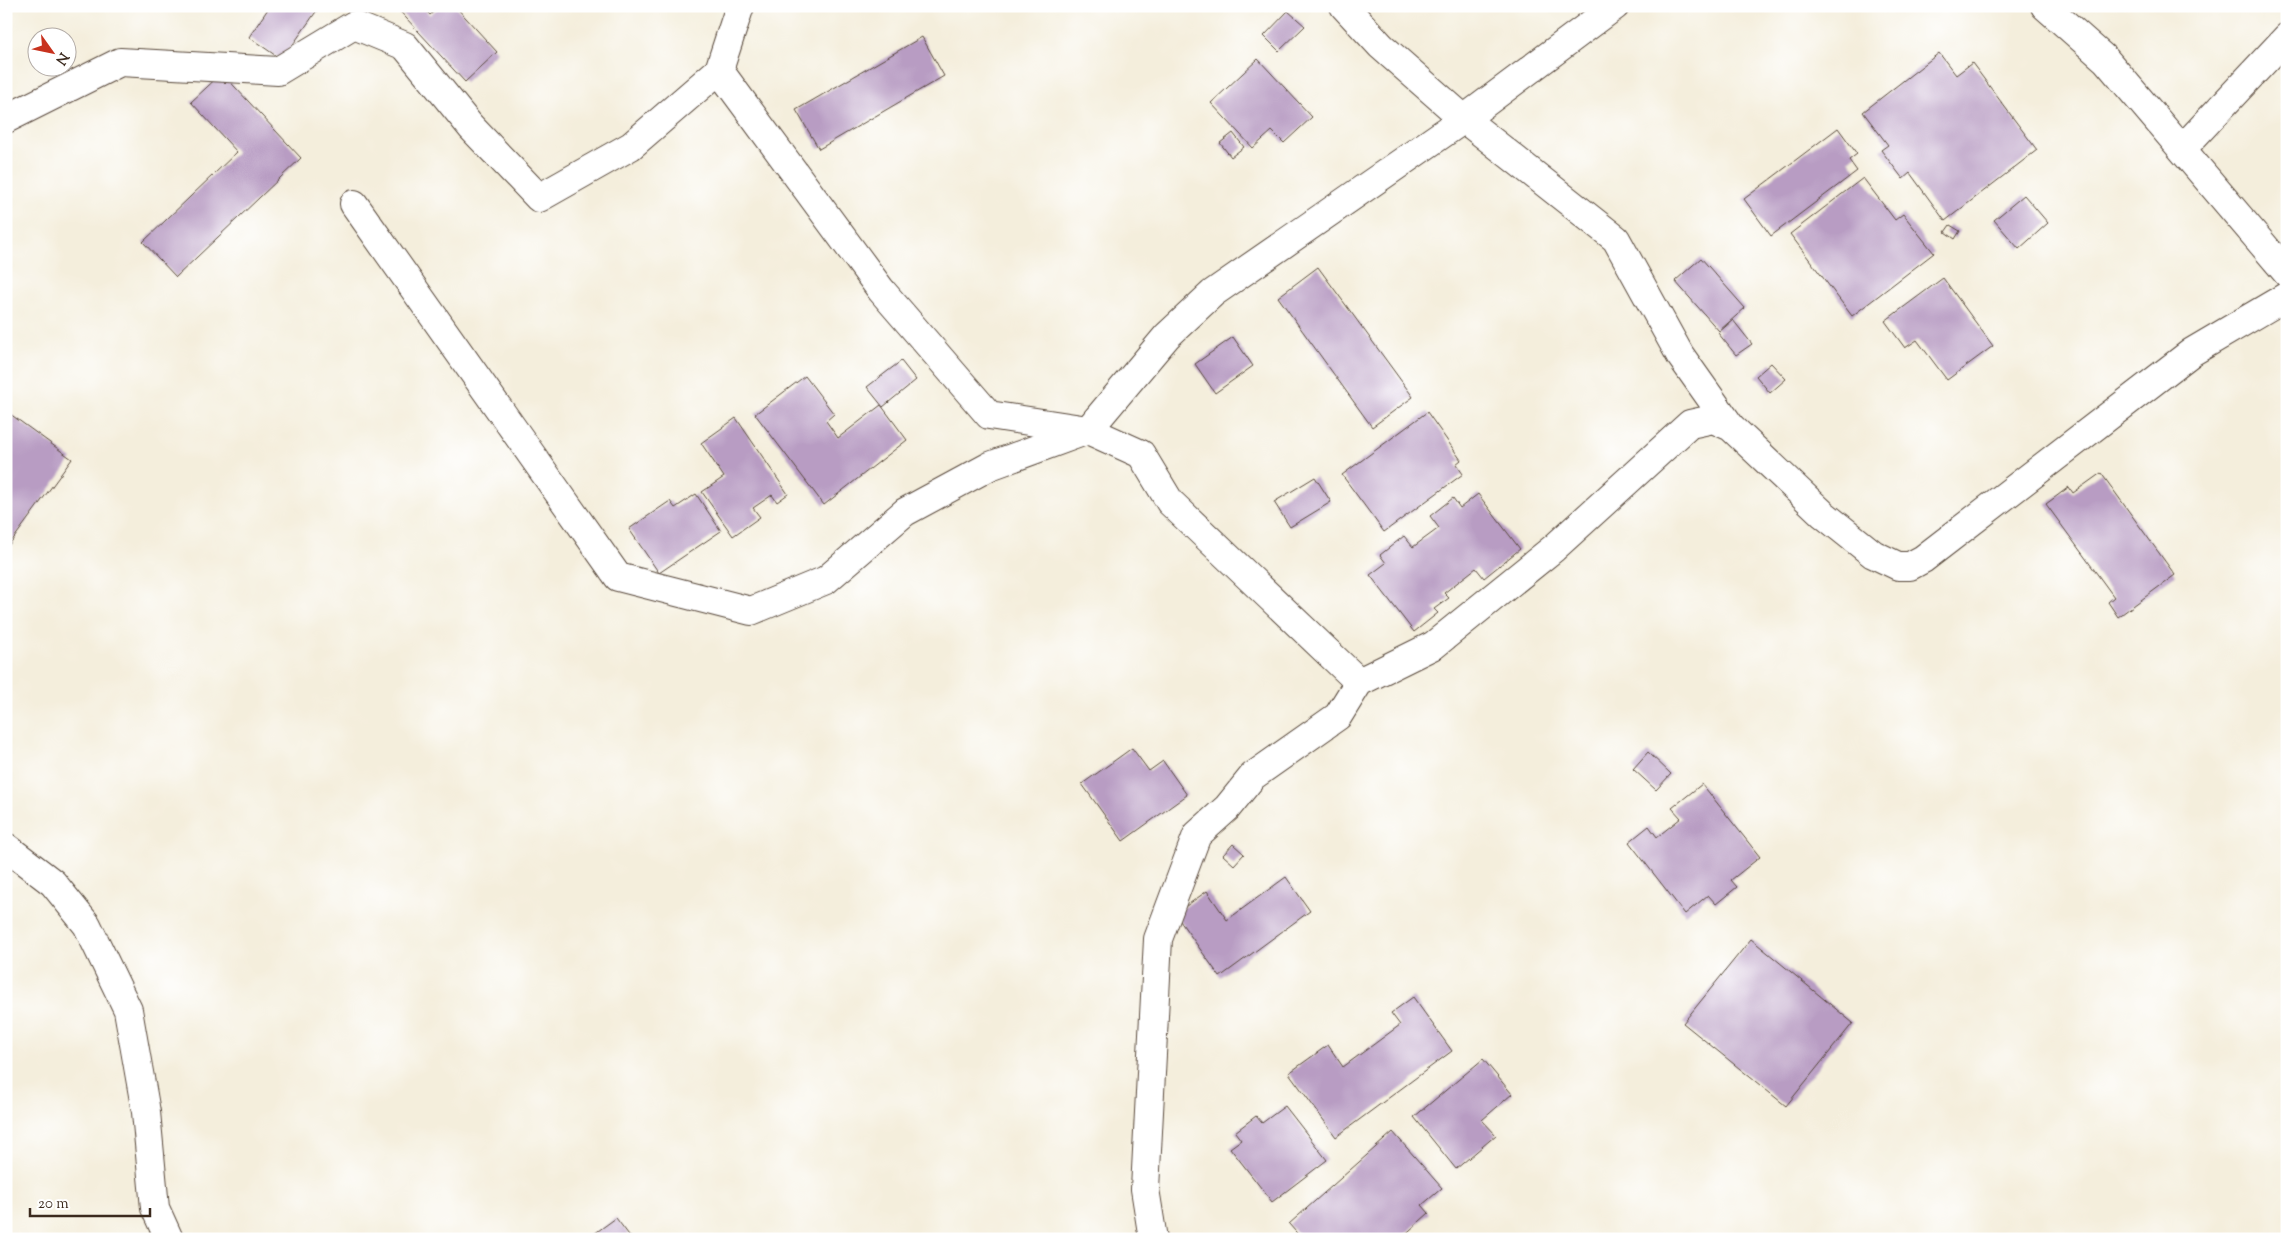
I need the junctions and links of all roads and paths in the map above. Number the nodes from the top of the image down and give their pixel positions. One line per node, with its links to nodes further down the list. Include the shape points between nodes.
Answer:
1 (740, 6): 6 (street)
2 (1344, 6): 8 (street, via 1381,46)
3 (1615, 6): 8 (street)
4 (2045, 6): 9 (street, via 2106,60)
5 (2287, 36): 9 (street)
6 (720, 70): 7 (street, via 631,146 539,198 471,127 405,46 354,25 278,71 120,62); 14 (street, via 881,290 989,415)
7 (6, 119)
8 (1464, 119): 13 (street, via 1616,239 1680,355); 14 (street, via 1214,293 1167,336)
9 (2182, 149): 11 (street)
10 (354, 204): 14 (street, via 618,577 751,610 826,580 905,512 990,466)
11 (2287, 274)
12 (2287, 296): 13 (street, via 2192,352 1910,566 1898,566 1873,554 1823,514)
13 (1731, 427): 15 (street, via 1713,419 1690,424 1554,548 1434,645)
14 (1088, 430): 15 (street, via 1140,454 1170,502)
15 (1359, 682): 18 (street, via 1338,716 1253,776 1197,835 1158,938 1145,1190)
16 (6, 847): 17 (street, via 53,883 87,925 128,1010 146,1112 155,1208)
17 (169, 1239)
18 (1153, 1239)

